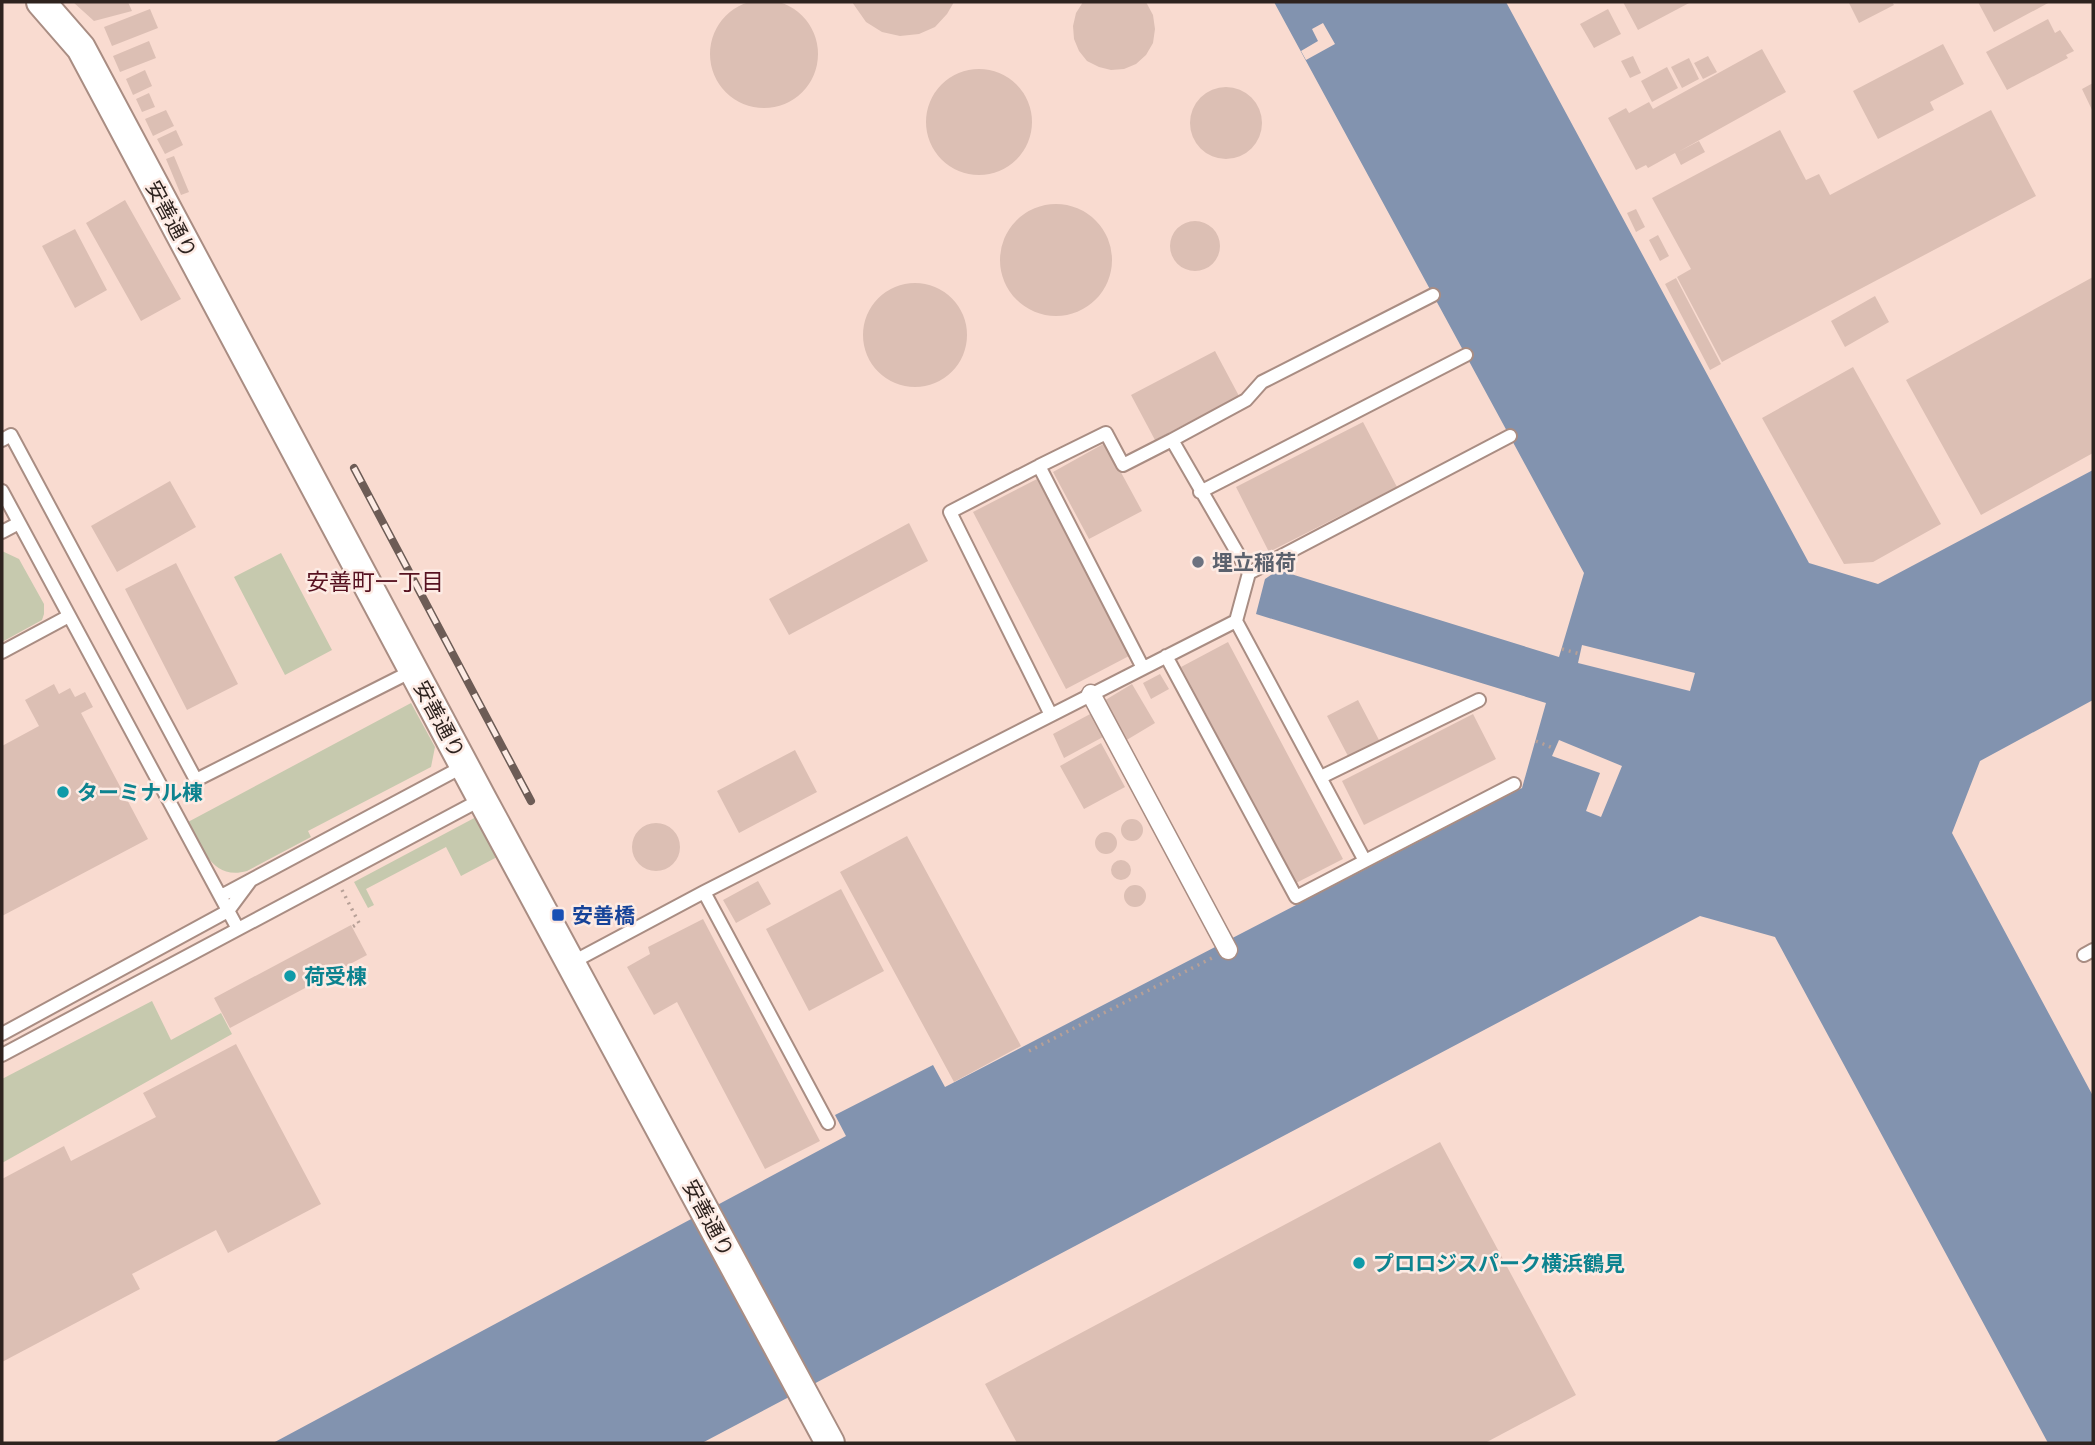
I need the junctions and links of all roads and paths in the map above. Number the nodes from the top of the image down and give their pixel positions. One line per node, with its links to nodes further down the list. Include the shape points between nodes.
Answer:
1 (41, 2): 20 (street, 安善通り, via 81,48)
2 (1433, 295): 6 (lane, via 1262,382 1247,400)
3 (1466, 355): 9 (lane)
4 (1510, 436): 12 (lane)
5 (2, 440): 20 (lane, via 11,435 196,780)
6 (1172, 440): 7 (lane, via 1123,465 1106,433); 9 (lane)
7 (1039, 466): 19 (lane); 23 (lane, via 950,512)
8 (2, 491): 10 (lane)
9 (1200, 492): 12 (lane)
10 (19, 523): 11 (lane); 13 (lane)
11 (2, 532)
12 (1249, 573): 14 (lane)
13 (69, 616): 16 (lane); 34 (lane)
14 (1236, 621): 18 (lane); 27 (lane)
15 (1562, 649): 17 (path)
16 (2, 652)
17 (1580, 654)
18 (1166, 656): 19 (lane); 30 (lane, via 1297,897)
19 (1143, 668): 21 (lane)
20 (414, 670): 26 (street, 安善通り)
21 (1091, 694): 23 (lane); 38 (street)
22 (1479, 700): 27 (lane)
23 (1051, 715): 33 (lane)
24 (1535, 741): 25 (path)
25 (1555, 749)
26 (464, 766): 29 (street, 安善通り); 31 (lane)
27 (1321, 777): 30 (lane)
28 (1514, 784): 30 (lane)
29 (482, 799): 37 (lane); 39 (street, 安善通り)
30 (1366, 861)
31 (251, 880): 34 (lane); 35 (lane)
32 (342, 890): 36 (path, via 359,923)
33 (704, 892): 39 (lane); 43 (lane)
34 (220, 896): 35 (lane)
35 (229, 911): 37 (lane); 40 (lane)
36 (352, 927)
37 (238, 929): 42 (lane)
38 (1228, 950): 41 (path)
39 (571, 963): 44 (street, 安善通り)
40 (2, 1034)
41 (1029, 1051)
42 (2, 1055)
43 (828, 1123)
44 (830, 1443)

